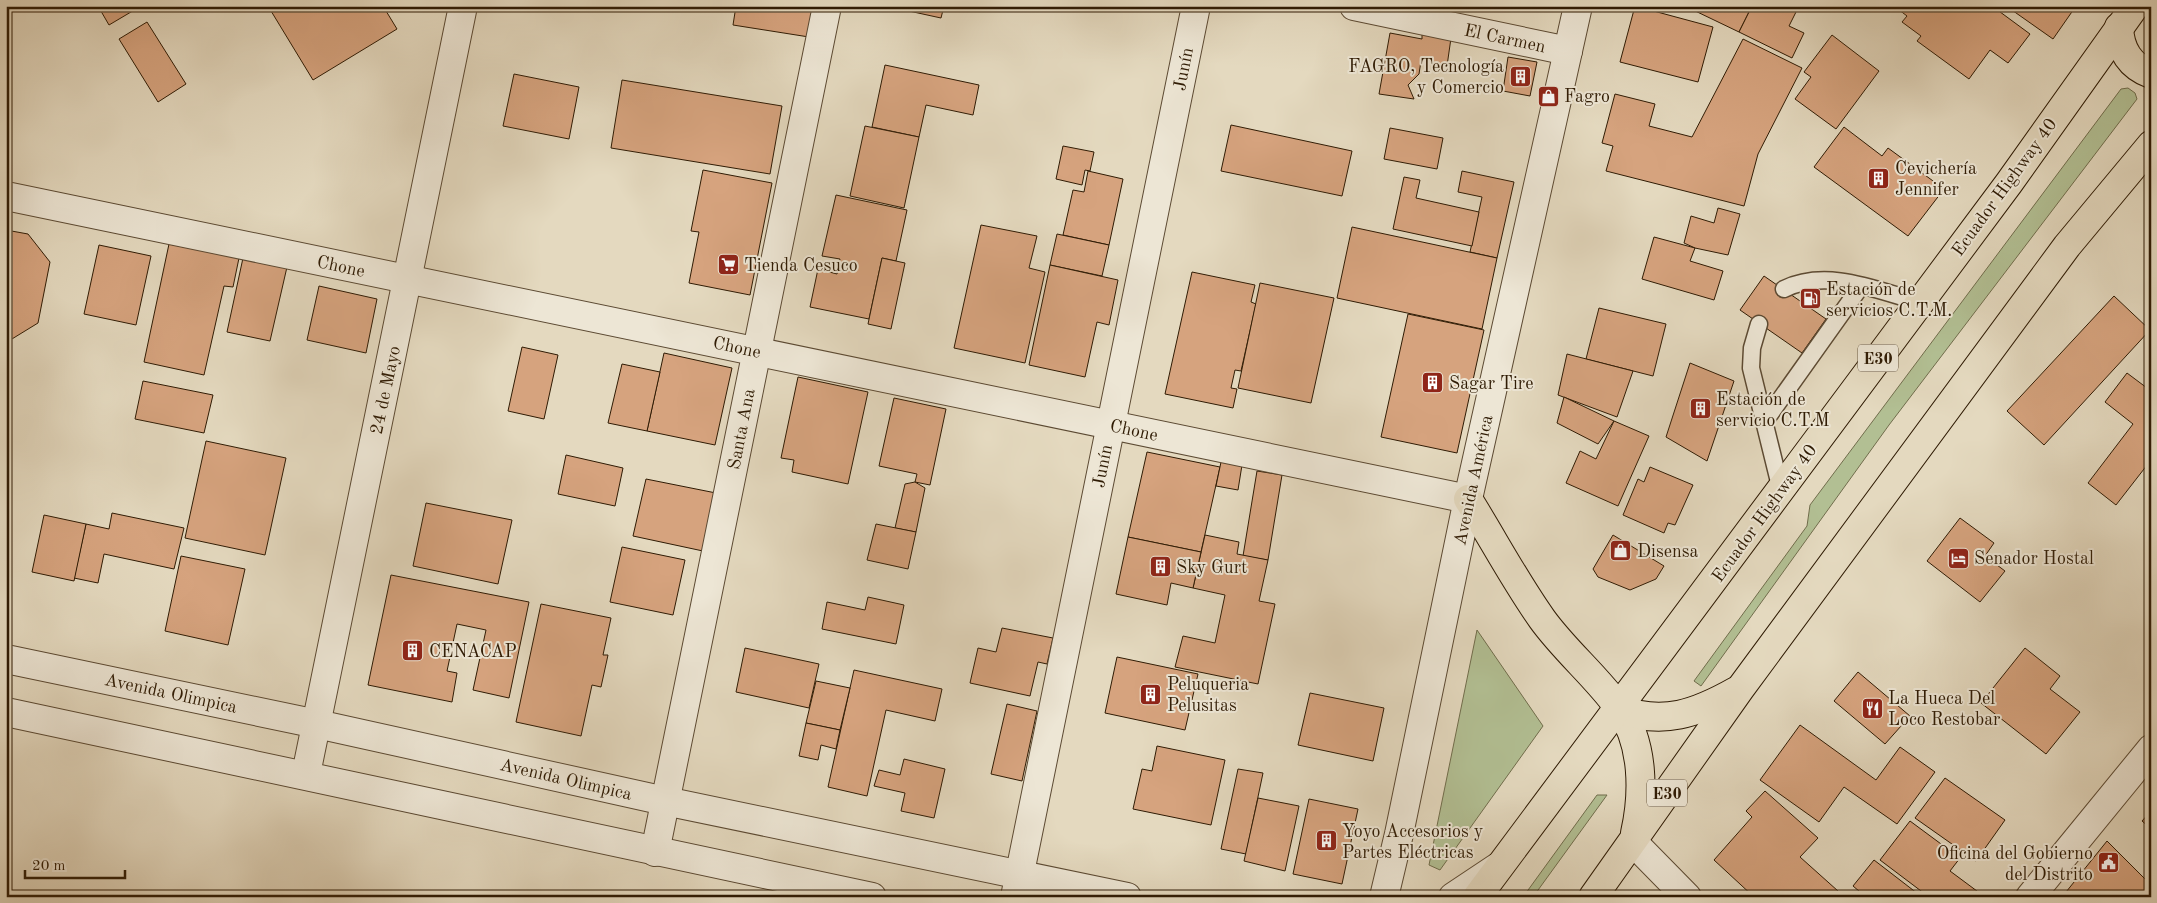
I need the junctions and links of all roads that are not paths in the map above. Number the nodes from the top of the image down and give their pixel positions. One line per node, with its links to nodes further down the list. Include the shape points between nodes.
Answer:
1 (463, 6): 12 (street, 24 de Mayo)
2 (826, 6): 17 (street, Santa Ana)
3 (1196, 6): 19 (street, Junín)
4 (1354, 6): 8 (street, El Carmen)
5 (1578, 6): 8 (street, Avenida América)
6 (2135, 6): 7 (highway, Ecuador Highway 40 / E30)
7 (2121, 17): 9 (highway, via 2124,52); 15 (highway, Ecuador Highway 40 / E30, via 2009,183)
8 (1568, 51): 21 (street, Avenida América)
9 (2145, 74)
10 (2151, 145): 23 (highway, E30, via 2067,246)
11 (6, 196): 12 (street, Chone)
12 (407, 279): 17 (street, Chone); 26 (street, 24 de Mayo)
13 (1861, 286): 14 (lane, via 1820,279 1799,282); 15 (lane); 18 (lane)
14 (1784, 289)
15 (1919, 302): 20 (highway, Ecuador Highway 40 / E30)
16 (1759, 324): 18 (lane, via 1752,348 1751,368)
17 (756, 351): 19 (street, Chone); 29 (street, Santa Ana)
18 (1765, 421): 20 (lane)
19 (1111, 425): 21 (street, Chone); 33 (street, Junín)
20 (1782, 490): 24 (highway, Ecuador Highway 40 / E30)
21 (1468, 499): 24 (highway, via 1542,619); 36 (street, Avenida América)
22 (6, 659): 26 (street, Avenida Olimpica)
23 (1740, 689): 24 (highway, via 1708,707 1681,715 1657,717); 30 (highway, E30)
24 (1619, 708): 30 (highway, via 1630,728 1641,774 1641,809); 32 (highway, Ecuador Highway 40 / E30)
25 (6, 712): 28 (street)
26 (317, 724): 28 (street, 24 de Mayo); 29 (street, Avenida Olimpica)
27 (2151, 749): 41 (street)
28 (306, 774): 31 (street)
29 (665, 801): 31 (street, Santa Ana); 33 (street, Avenida Olimpica)
30 (1633, 842): 39 (highway, E30); 40 (street)
31 (655, 852): 34 (street)
32 (1502, 865): 37 (street); 38 (highway, Ecuador Highway 40 / E30)
33 (1018, 885): 35 (street, Avenida Olimpica)
34 (872, 897)
35 (1127, 897)
36 (1384, 897)
37 (1453, 897)
38 (1477, 897)
39 (1593, 897)
40 (1687, 897)
41 (2030, 897)

